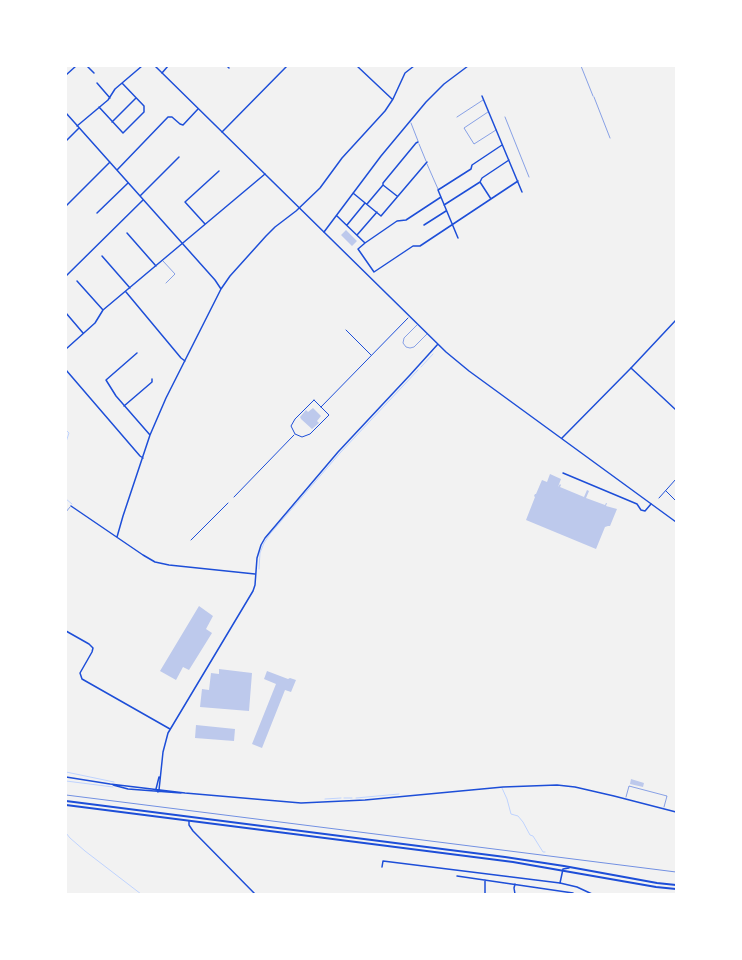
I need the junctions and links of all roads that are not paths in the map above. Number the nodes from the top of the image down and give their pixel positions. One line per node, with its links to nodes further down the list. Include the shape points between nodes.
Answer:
1 (76, 66): 12 (street)
2 (87, 66): 10 (street)
3 (142, 66): 14 (street)
4 (155, 66): 11 (street)
5 (168, 66): 11 (street)
6 (287, 66): 30 (street)
7 (357, 66): 19 (street)
8 (414, 66): 19 (street, via 405,73)
9 (468, 66): 27 (street, via 444,84)
10 (94, 73)
11 (162, 73): 22 (street)
12 (66, 75)
13 (97, 83): 17 (street)
14 (122, 83): 17 (street); 18 (street)
15 (482, 96): 20 (street)
16 (594, 97): 31 (lane)
17 (110, 98): 21 (street)
18 (136, 98): 26 (street); 26 (street, via 144,106 144,112 123,133)
19 (393, 99): 57 (street, via 383,114 342,158 320,188)
20 (484, 99): 23 (street); 25 (lane)
21 (99, 107): 26 (street); 28 (street)
22 (198, 109): 30 (street); 39 (street, via 181,125 172,117 168,117)
23 (489, 112): 29 (street); 29 (lane, via 464,128 474,144)
24 (66, 113): 28 (street)
25 (456, 117)
26 (112, 122)
27 (410, 122): 33 (lane); 48 (street)
28 (78, 127): 32 (street); 37 (street)
29 (496, 129): 34 (street)
30 (222, 132): 41 (street)
31 (610, 138)
32 (66, 141)
33 (418, 142): 38 (lane); 45 (street)
34 (502, 145): 36 (street); 46 (street)
35 (179, 157): 49 (street)
36 (509, 160): 42 (street); 43 (street)
37 (110, 162): 39 (street); 56 (street)
38 (426, 162): 46 (lane); 50 (street)
39 (117, 170): 44 (street)
40 (219, 172): 62 (street, via 185,202)
41 (265, 174): 57 (street); 62 (street)
42 (518, 181): 47 (street); 52 (street)
43 (480, 182): 52 (street); 55 (street)
44 (128, 183): 49 (street); 60 (street)
45 (383, 184): 50 (street); 54 (street)
46 (438, 190): 51 (street)
47 (522, 192)
48 (353, 193): 54 (street); 61 (street)
49 (140, 196): 53 (street)
50 (397, 196): 59 (street, via 381,216)
51 (441, 196): 55 (street); 70 (street, via 405,220 398,220)
52 (491, 199): 63 (street)
53 (143, 200): 71 (street); 75 (street)
54 (366, 204): 59 (street); 64 (street)
55 (444, 205): 58 (street)
56 (66, 206)
57 (299, 208): 66 (street); 79 (street, via 266,236)
58 (446, 211): 63 (street); 65 (street)
59 (376, 212): 68 (street)
60 (97, 213)
61 (337, 216): 64 (street); 66 (street)
62 (205, 224): 71 (street)
63 (452, 224): 69 (street); 70 (street, via 374,272 358,249)
64 (347, 225): 68 (street)
65 (424, 225)
66 (324, 232): 85 (street)
67 (127, 233): 74 (street)
68 (357, 235): 70 (street)
69 (458, 238)
70 (365, 243)
71 (182, 244): 73 (street); 79 (street)
72 (102, 256): 78 (street)
73 (163, 260): 74 (street); 77 (lane, via 174,274)
74 (156, 266): 78 (street)
75 (66, 276)
76 (77, 281): 81 (street)
77 (166, 284)
78 (130, 288): 80 (street)
79 (221, 289): 93 (street)
80 (126, 292): 81 (street); 93 (street)
81 (103, 310): 87 (street, via 95,323)
82 (66, 313): 87 (street)
83 (408, 318): 92 (street)
84 (676, 320): 94 (street)
85 (417, 324): 88 (street); 88 (lane, via 404,338 403,343 406,347 413,348)
86 (346, 330): 92 (street)
87 (84, 333): 90 (street)
88 (427, 334): 89 (street)
89 (438, 344): 102 (street, via 469,371); 117 (street, via 338,452 267,535 259,551)
90 (66, 349)
91 (137, 353): 97 (street, via 106,380)
92 (372, 355): 98 (street)
93 (185, 361): 101 (street)
94 (631, 368): 99 (street); 102 (street)
95 (66, 370): 103 (street)
96 (152, 379): 97 (street, via 152,382)
97 (124, 406): 101 (street)
98 (321, 407): 100 (street, via 314,400 295,419 291,426); 100 (street, via 329,415 310,434 302,437)
99 (676, 410)
100 (295, 434): 107 (street)
101 (150, 435): 103 (street)
102 (562, 438): 111 (street)
103 (143, 458): 115 (street)
104 (563, 473): 111 (street, via 637,504 641,510 645,511)
105 (676, 479): 106 (street)
106 (665, 491): 108 (street); 109 (street)
107 (234, 497)
108 (659, 498)
109 (676, 501)
110 (228, 503): 116 (street)
111 (651, 504): 114 (street)
112 (71, 506): 113 (lane); 115 (street)
113 (66, 512)
114 (676, 522)
115 (117, 537): 117 (street, via 147,558 161,564)
116 (191, 540)
117 (255, 574): 119 (street, via 253,591)
118 (66, 631): 119 (street, via 92,647 92,652 80,673 82,680)
119 (170, 729): 120 (street)
120 (160, 773): 123 (street); 124 (street)
121 (66, 777): 122 (street)
122 (110, 784): 123 (street); 125 (street)
123 (156, 789): 124 (street); 125 (street)
124 (160, 790): 125 (street); 126 (street)
125 (158, 792): 126 (street)
126 (185, 793): 127 (street, via 314,803 503,786 557,785)
127 (626, 798): 130 (street); 130 (lane, via 629,786 667,796)
128 (66, 801): 134 (main road)
129 (66, 805): 132 (main road)
130 (664, 808): 131 (street)
131 (676, 812)
132 (189, 821): 135 (main road); 143 (street, via 194,831)
133 (382, 867): 138 (street, via 383,861)
134 (571, 867): 135 (street); 140 (main road)
135 (562, 870): 138 (street); 141 (main road, via 656,888)
136 (457, 876): 137 (street)
137 (485, 880): 139 (street); 144 (street)
138 (560, 883): 146 (street)
139 (515, 884): 142 (street); 145 (street)
140 (676, 885)
141 (676, 889)
142 (573, 893)
143 (255, 894)
144 (485, 894)
145 (515, 894)
146 (592, 894)

